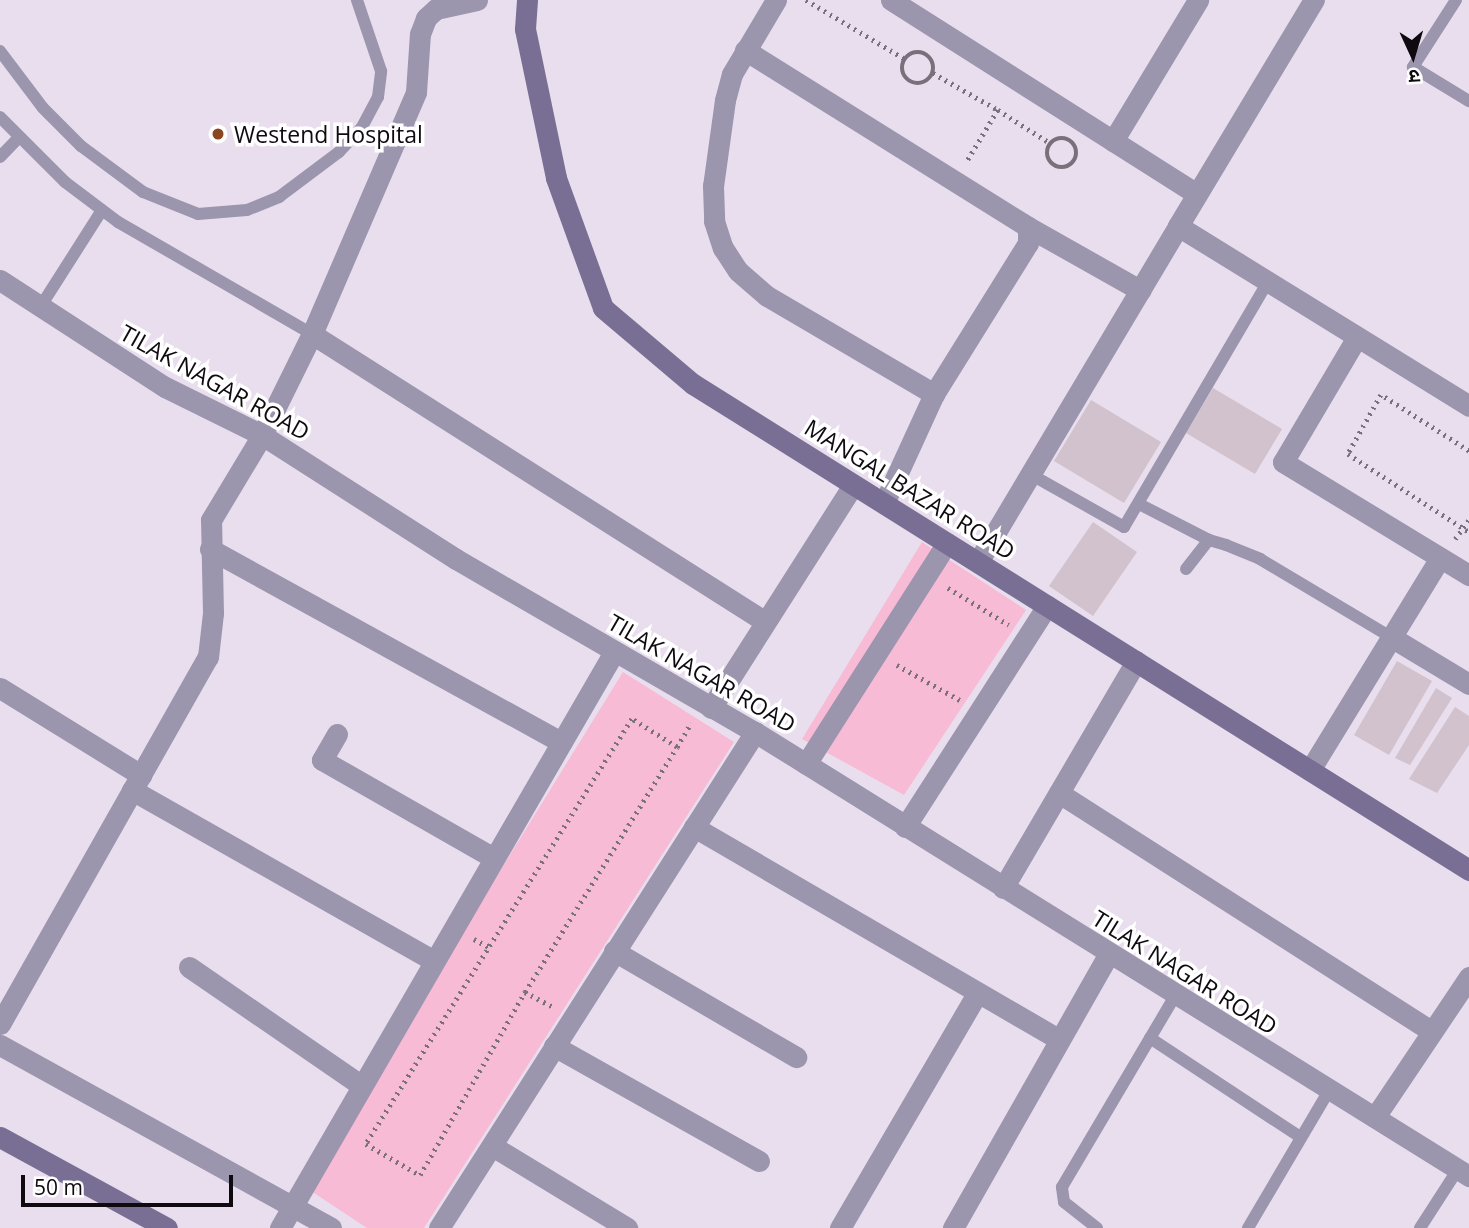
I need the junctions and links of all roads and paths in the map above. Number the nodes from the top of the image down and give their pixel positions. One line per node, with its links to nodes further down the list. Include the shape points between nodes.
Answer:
1 (357, 0): 11 (lane, via 381,71 378,97 362,127 339,152 278,197 247,210 198,214 143,192 81,146 43,108)
2 (477, 0): 30 (street, via 436,9 426,18 420,34 416,92)
3 (527, 0): 37 (street, MANGAL BAZAR ROAD, via 525,29 556,178 603,308 693,384)
4 (776, 0): 10 (street)
5 (806, 0): 12 (path)
6 (891, 0): 18 (street)
7 (1198, 0): 18 (street)
8 (1314, 0): 22 (street)
9 (1456, 0): 14 (lane, via 1413,67)
10 (745, 50): 21 (street); 32 (street, via 732,74 717,143 714,221 723,248 738,271 767,296)
11 (0, 51)
12 (905, 59): 13 (path, via 913,53 928,55); 13 (path, via 902,69 912,82 922,83)
13 (933, 73): 15 (path)
14 (1469, 101)
15 (998, 110): 19 (path); 21 (path)
16 (0, 117): 17 (lane)
17 (19, 137): 20 (lane); 23 (lane)
18 (1113, 141): 22 (street)
19 (1050, 144): 19 (path, via 1058,138 1072,141 1078,154 1074,163 1054,167 1048,159)
20 (0, 157)
21 (955, 181): 25 (street)
22 (1197, 194): 24 (street)
23 (102, 209): 29 (lane); 30 (lane)
24 (1178, 226): 26 (street); 28 (street)
25 (1028, 227): 28 (street); 32 (street, via 1028,243)
26 (1268, 282): 31 (street); 39 (lane)
27 (1, 283): 29 (street, TILAK NAGAR ROAD)
28 (1139, 290): 36 (street)
29 (39, 309): 34 (street, TILAK NAGAR ROAD, via 164,387)
30 (312, 334): 34 (street); 51 (street)
31 (1357, 337): 33 (street); 45 (street, via 1283,462)
32 (934, 394): 38 (street)
33 (1469, 406)
34 (262, 435): 44 (street, via 220,499 211,520); 54 (street, TILAK NAGAR ROAD)
35 (1469, 451): 41 (path, via 1381,395 1348,454)
36 (1030, 474): 39 (lane, via 1125,527); 46 (street)
37 (853, 485): 38 (street, MANGAL BAZAR ROAD); 51 (street)
38 (884, 503): 43 (street, MANGAL BAZAR ROAD)
39 (1139, 504): 42 (lane)
40 (1469, 520): 41 (path)
41 (1466, 530)
42 (1209, 540): 47 (lane); 53 (lane, via 1260,559)
43 (947, 542): 46 (street, MANGAL BAZAR ROAD); 64 (street)
44 (210, 549): 63 (street); 66 (street, via 213,613 208,657)
45 (1440, 558): 48 (street); 53 (street)
46 (978, 562): 50 (street, MANGAL BAZAR ROAD)
47 (1186, 569)
48 (1469, 575)
49 (940, 584): 52 (path)
50 (1047, 606): 55 (street, MANGAL BAZAR ROAD); 69 (street)
51 (764, 621): 60 (street)
52 (1012, 627)
53 (1391, 637): 57 (street); 65 (street)
54 (614, 652): 60 (street, TILAK NAGAR ROAD); 63 (street)
55 (1136, 661): 65 (street, MANGAL BAZAR ROAD); 67 (street)
56 (892, 662): 59 (path)
57 (1469, 684)
58 (0, 688): 66 (street)
59 (964, 702)
60 (711, 708): 61 (street, TILAK NAGAR ROAD)
61 (755, 732): 64 (street, TILAK NAGAR ROAD); 68 (street)
62 (337, 734): 70 (street, via 322,760)
63 (562, 741): 70 (street)
64 (806, 765): 69 (street, TILAK NAGAR ROAD)
65 (1310, 770): 71 (street, MANGAL BAZAR ROAD)
66 (136, 783): 75 (street); 82 (street)
67 (1059, 793): 72 (street); 83 (street)
68 (694, 827): 73 (street); 79 (street)
69 (905, 827): 72 (street, TILAK NAGAR ROAD)
70 (494, 858): 75 (street)
71 (1469, 870)
72 (1003, 888): 74 (street, TILAK NAGAR ROAD)
73 (614, 951): 81 (street); 88 (street)
74 (1108, 955): 80 (street, TILAK NAGAR ROAD); 85 (street)
75 (432, 960): 89 (street)
76 (189, 967): 89 (street)
77 (1469, 977): 83 (street)
78 (525, 992): 78 (path, via 421,1175 366,1144 632,719 677,747); 81 (path)
79 (976, 995): 85 (street); 103 (street)
80 (1175, 996): 84 (lane); 90 (street, TILAK NAGAR ROAD)
81 (572, 1017): 87 (street)
82 (1, 1018)
83 (1432, 1032): 91 (street)
84 (1150, 1038): 92 (lane); 105 (lane, via 1062,1187 1064,1202)
85 (1058, 1039): 104 (street)
86 (0, 1045): 97 (street)
87 (554, 1046): 94 (street); 95 (street)
88 (796, 1058)
89 (360, 1085): 97 (street)
90 (1328, 1092): 91 (street, TILAK NAGAR ROAD); 92 (lane)
91 (1375, 1117): 96 (street, TILAK NAGAR ROAD)
92 (1300, 1137): 106 (lane)
93 (0, 1138): 98 (street)
94 (494, 1147): 101 (street); 102 (street)
95 (759, 1161)
96 (1465, 1166): 107 (lane)
97 (291, 1203): 99 (street); 100 (street)
98 (167, 1228)
99 (280, 1228)
100 (331, 1228)
101 (439, 1228)
102 (627, 1228)
103 (840, 1228)
104 (953, 1228)
105 (1097, 1228)
106 (1248, 1228)
107 (1420, 1228)

